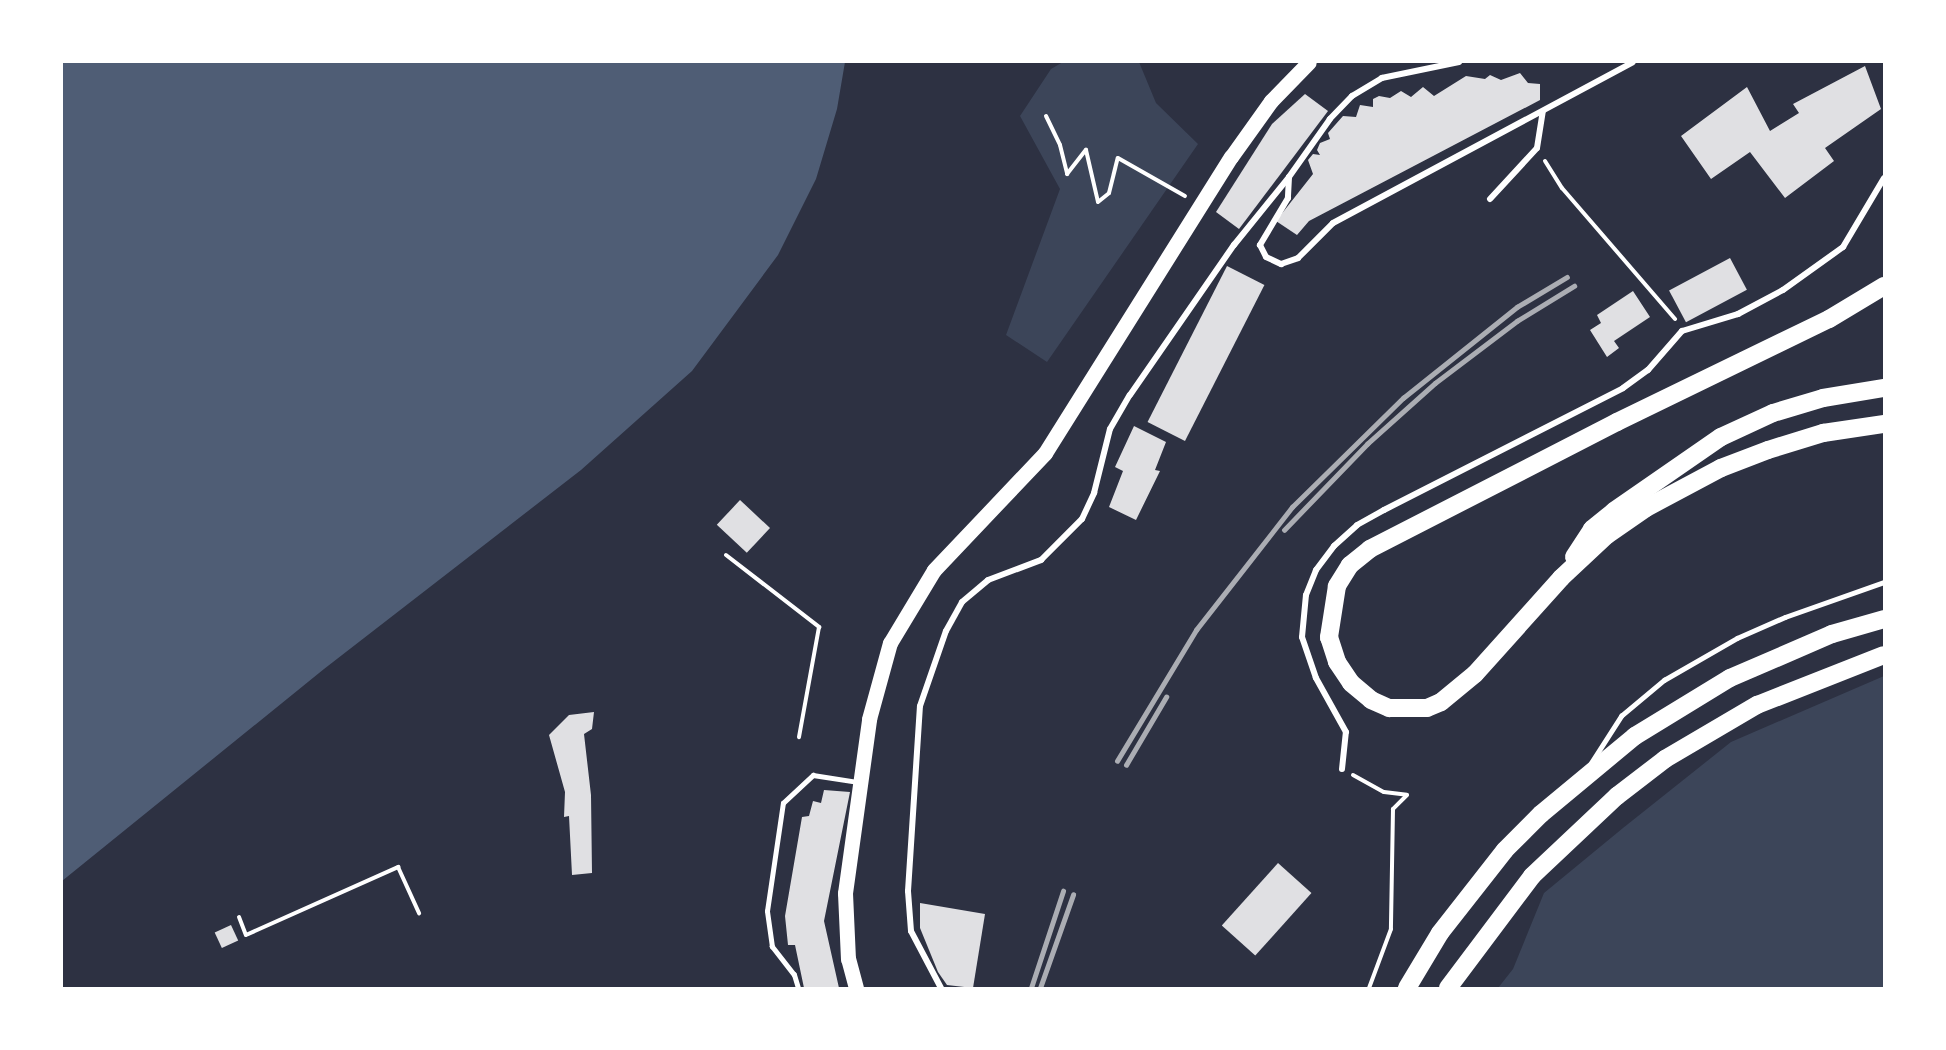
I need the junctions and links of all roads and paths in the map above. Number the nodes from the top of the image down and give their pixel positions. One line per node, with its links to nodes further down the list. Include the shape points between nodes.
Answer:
1 (1309, 62): 10 (main road, via 1271,100)
2 (1459, 62): 7 (street, via 1382,78 1352,96 1330,119)
3 (1633, 62): 4 (street)
4 (1543, 111): 6 (street); 7 (street, via 1333,223 1298,258 1281,264 1266,257 1260,245 1288,198)
5 (1046, 116): 10 (path, via 1060,145 1067,174 1086,150 1098,202 1109,193 1118,158)
6 (1537, 148): 9 (street); 12 (path, via 1562,189)
7 (1289, 177): 28 (street, via 1234,245 1120,412 1110,429 1094,493 1082,519 1041,560 988,580 962,602 946,631 920,706 908,891 911,931)
8 (1884, 178): 12 (street, via 1843,247 1783,290 1738,314)
9 (1490, 199)
10 (1202, 205): 23 (main road, via 1045,453 934,570 914,600 890,643 881,669)
11 (1884, 286): 16 (highway, via 1829,319 1370,549 1350,565 1337,586 1329,637 1337,662 1351,683 1371,700 1389,708 1427,708 1455,692 1475,674)
12 (1682, 331): 21 (street, via 1647,370 1623,388 1384,510 1357,525 1334,546 1316,570 1306,595 1302,638 1316,678 1346,732)
13 (1884, 388): 16 (highway, via 1822,398 1773,413 1722,437 1592,529)
14 (1884, 424): 16 (highway, via 1823,433 1721,468 1620,525)
15 (726, 555): 20 (path, via 819,627)
16 (1561, 578)
17 (1884, 582): 22 (lane, via 1785,617 1664,680 1621,716)
18 (1884, 619): 22 (highway, via 1832,634 1730,678 1645,729)
19 (1884, 655): 31 (highway, via 1757,705 1711,729 1633,784 1532,876)
20 (799, 738)
21 (1342, 769): 29 (path, via 1384,792 1407,795 1393,809 1391,929)
22 (1580, 781): 30 (highway, via 1527,829 1472,889)
23 (861, 782): 26 (lane, via 813,775 783,803 767,911 772,947 794,975); 27 (main road, via 844,922)
24 (419, 913): 25 (path, via 398,867 246,935)
25 (239, 917)
26 (798, 988)
27 (856, 988)
28 (941, 988)
29 (1369, 988)
30 (1407, 988)
31 (1448, 988)

